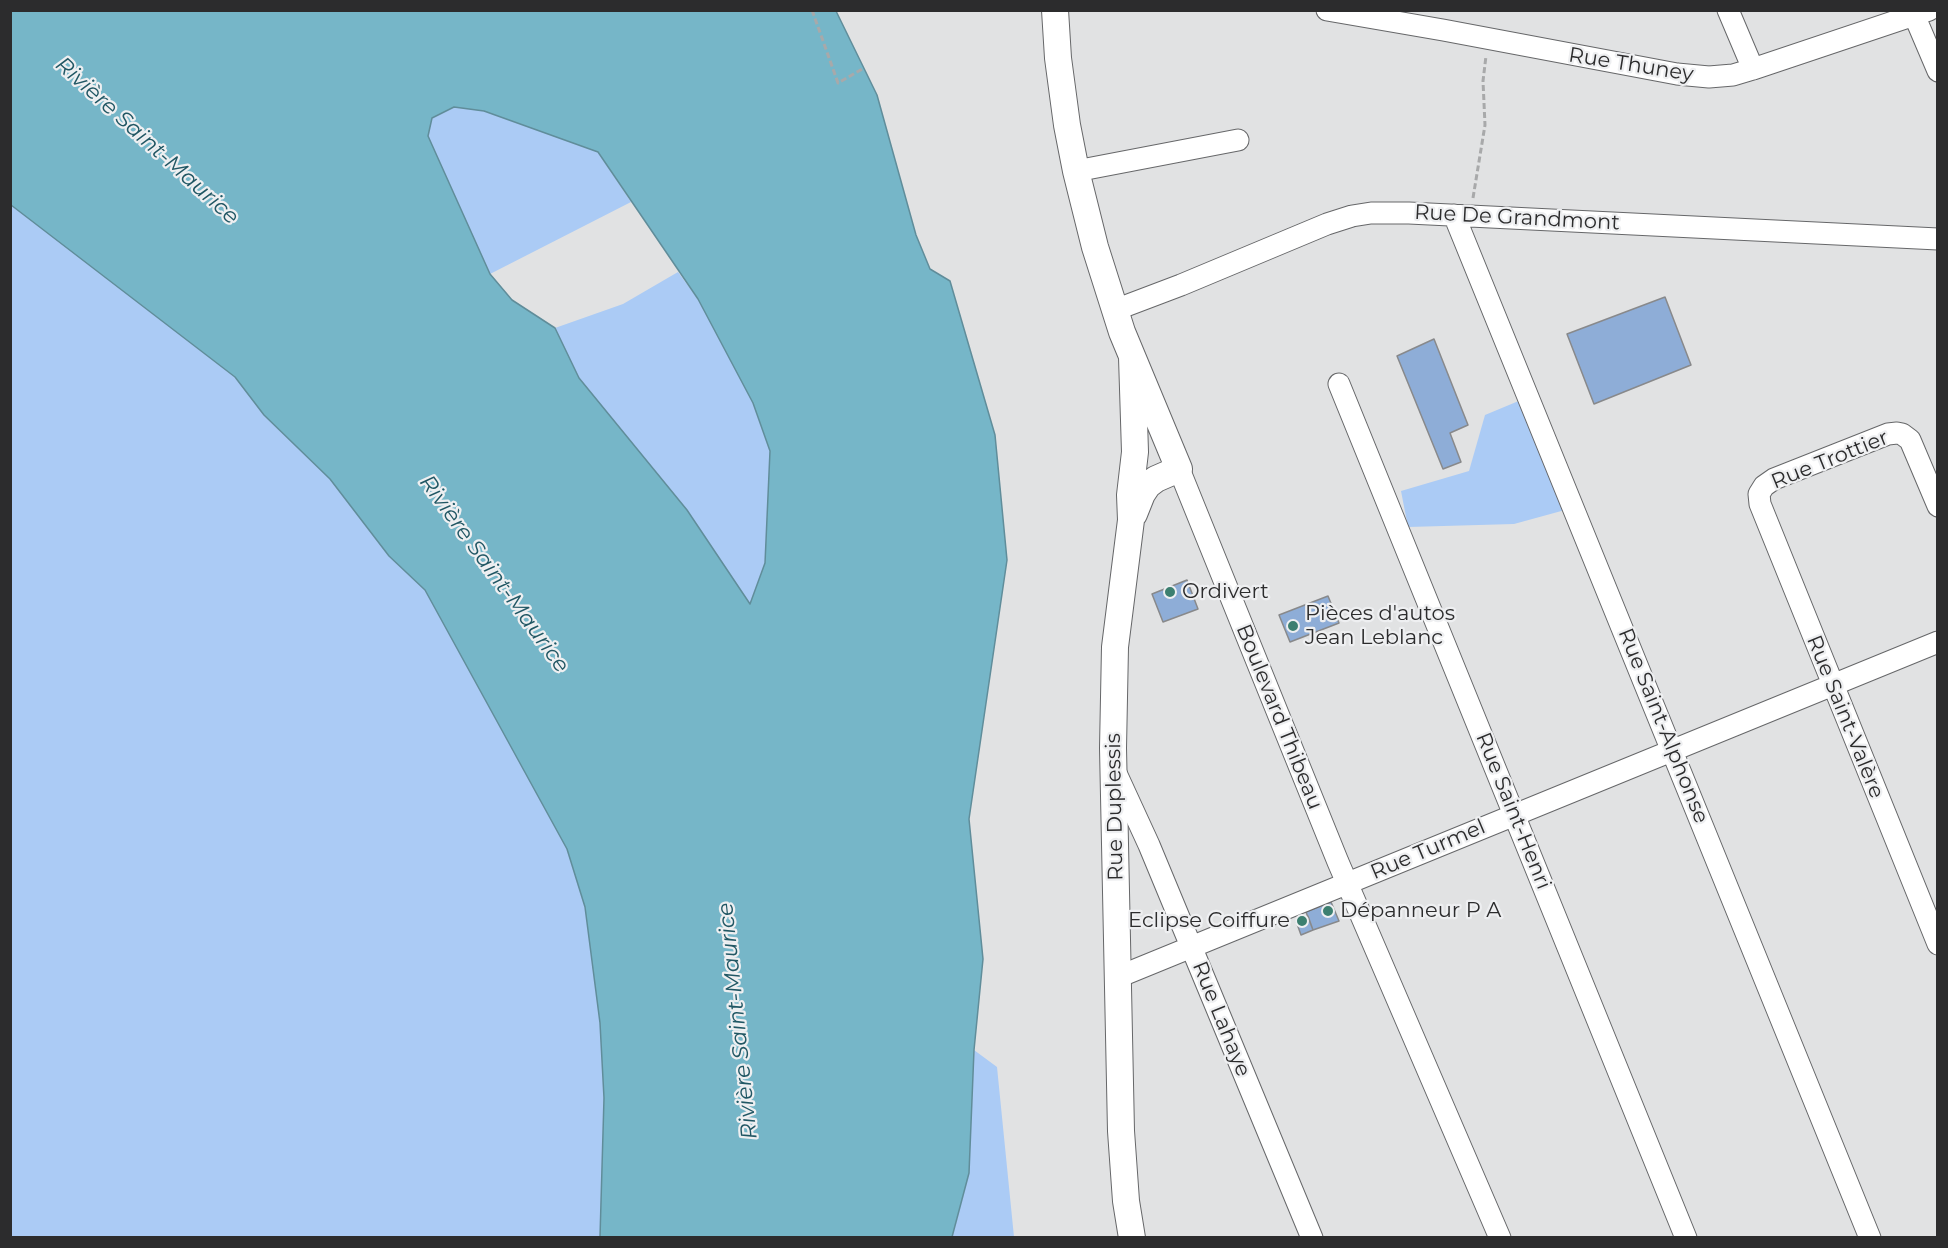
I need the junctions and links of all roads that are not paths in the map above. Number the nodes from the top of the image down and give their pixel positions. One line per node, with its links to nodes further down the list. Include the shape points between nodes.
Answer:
1 (1055, 10): 8 (main road, Boulevard Thibeau, via 1059,67)
2 (1327, 10): 5 (street, Rue Thuney, via 1686,75 1720,76)
3 (1728, 10): 5 (street)
4 (1918, 12): 5 (street, Rue Thuney); 6 (street)
5 (1753, 69)
6 (1938, 71)
7 (1238, 140): 8 (street)
8 (1076, 171): 11 (main road, Boulevard Thibeau)
9 (1462, 216): 10 (street, Rue De Grandmont); 11 (street, Rue De Grandmont, via 1391,212 1341,219); 20 (street, Rue Saint-Alphonse)
10 (1938, 239)
11 (1115, 310): 12 (main road, Boulevard Thibeau)
12 (1132, 357): 14 (main road, Boulevard Thibeau); 17 (main road, Rue Duplessis, via 1136,442)
13 (1339, 384): 22 (street, Rue Saint-Henri)
14 (1179, 469): 17 (main road, Rue Duplessis, via 1148,485); 23 (street, Boulevard Thibeau)
15 (1761, 490): 16 (street, Rue Trottier, via 1774,479 1888,434 1902,434 1912,445); 19 (street, Rue Saint-Valère, via 1760,504)
16 (1938, 506)
17 (1131, 520): 21 (main road, Rue Duplessis, via 1115,646)
18 (1938, 642): 19 (street, Rue Turmel)
19 (1832, 684): 20 (street, Rue Turmel); 24 (street, Rue Saint-Valère)
20 (1672, 750): 22 (street, Rue Turmel); 31 (street, Rue Saint-Alphonse)
21 (1113, 768): 25 (street, Rue Lahaye); 26 (main road, Rue Duplessis)
22 (1514, 814): 23 (street, Rue Turmel); 30 (street, Rue Saint-Henri)
23 (1347, 884): 25 (street, Rue Turmel); 29 (street, Boulevard Thibeau)
24 (1938, 944)
25 (1192, 947): 26 (street, Rue Turmel); 28 (street, Rue Lahaye)
26 (1118, 977): 27 (main road, Rue Duplessis, via 1124,1179)
27 (1132, 1238)
28 (1312, 1238)
29 (1500, 1238)
30 (1686, 1238)
31 (1870, 1238)

